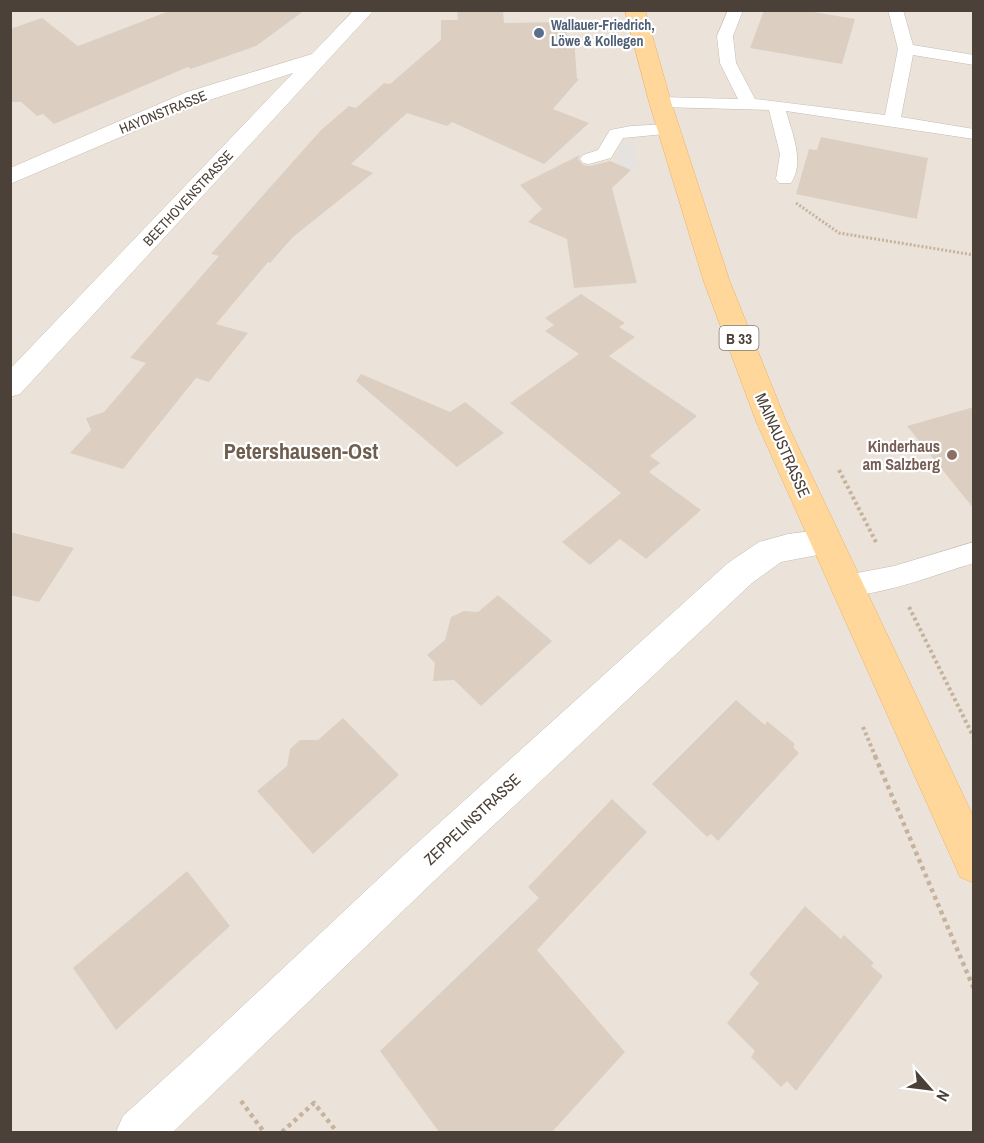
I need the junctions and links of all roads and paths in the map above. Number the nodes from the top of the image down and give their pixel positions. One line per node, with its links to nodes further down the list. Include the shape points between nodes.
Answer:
1 (365, 10): 6 (street, BEETHOVENSTRASSE)
2 (635, 10): 8 (main road, MAINAUSTRASSE / B 33)
3 (736, 10): 9 (lane, via 725,36 728,63)
4 (894, 10): 5 (lane)
5 (906, 49): 7 (lane); 11 (lane)
6 (319, 58): 15 (street, HAYDNSTRASSE, via 195,97); 18 (street, BEETHOVENSTRASSE)
7 (974, 60)
8 (660, 102): 9 (lane); 12 (main road, MAINAUSTRASSE / B 33)
9 (749, 104): 10 (lane)
10 (776, 105): 11 (lane); 16 (lane, via 789,154)
11 (892, 121): 13 (lane)
12 (669, 129): 14 (lane, via 616,134 605,154); 20 (main road, MAINAUSTRASSE / B 33, via 722,292 771,421)
13 (974, 134)
14 (589, 159)
15 (12, 174)
16 (785, 179): 17 (path, via 790,196 800,207 839,233)
17 (974, 255)
18 (10, 387)
19 (834, 461): 22 (path)
20 (827, 543): 23 (main road, MAINAUSTRASSE / B 33); 26 (street, ZEPPELINSTRASSE, via 771,552 740,573)
21 (974, 552): 22 (lane)
22 (894, 577): 23 (lane); 24 (path)
23 (845, 585): 25 (main road, MAINAUSTRASSE / B 33)
24 (974, 738)
25 (974, 863)
26 (139, 1132)
27 (282, 1132): 28 (path, via 315,1103)
28 (337, 1132)

